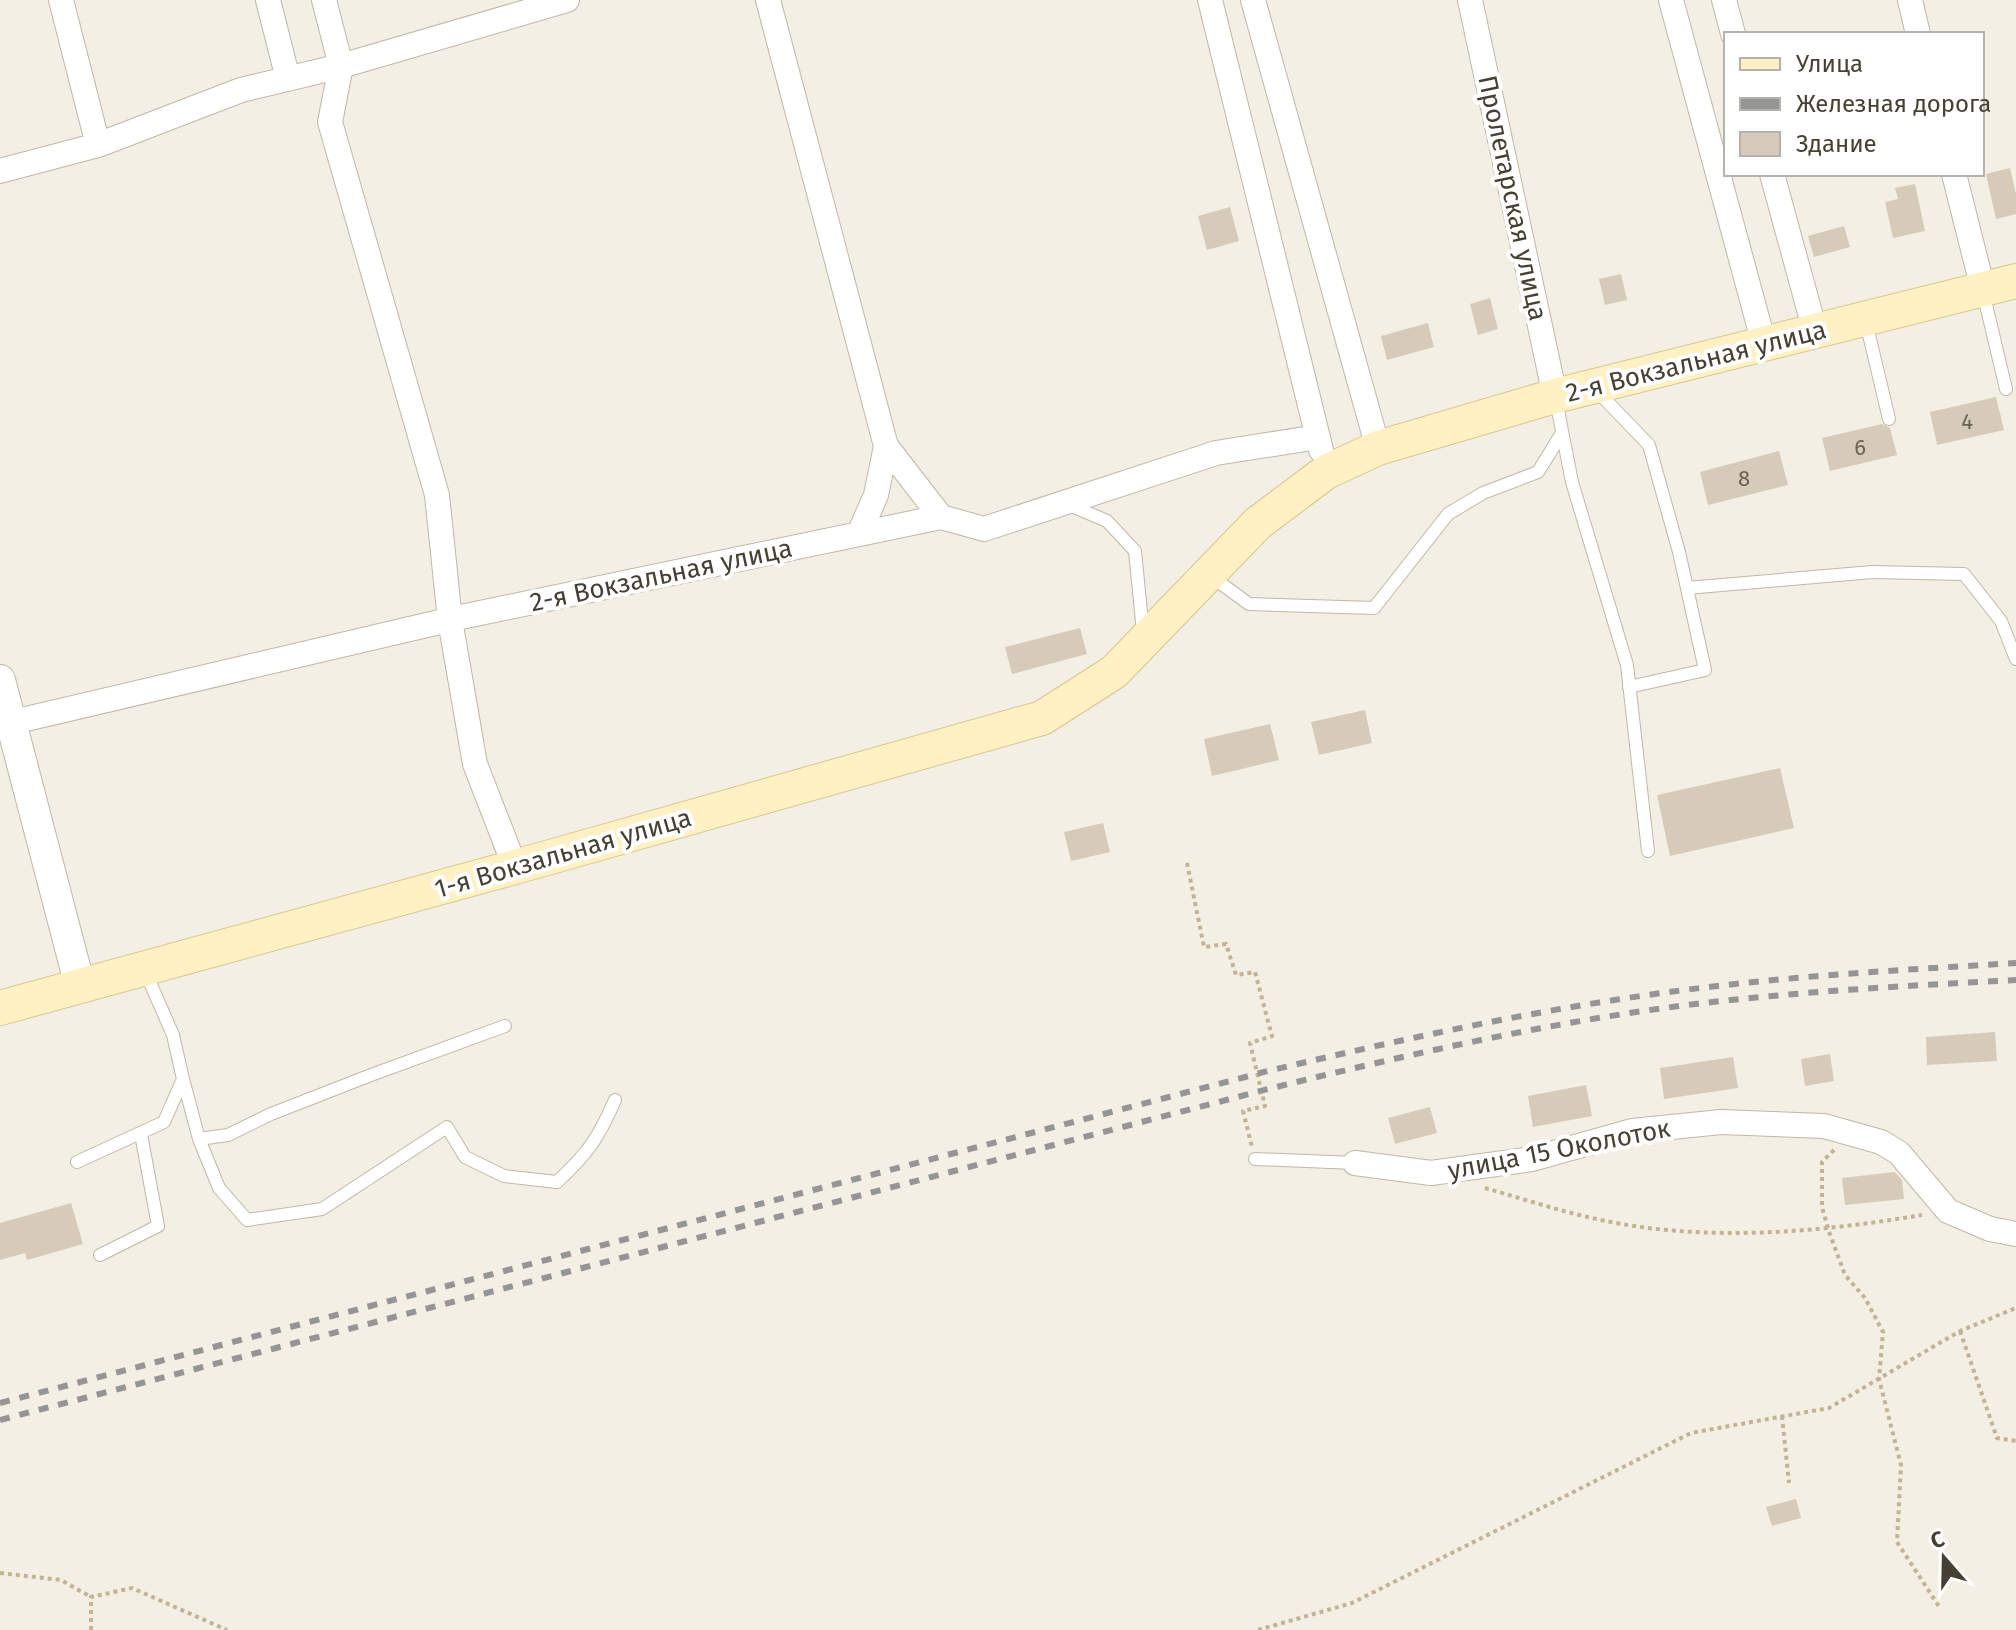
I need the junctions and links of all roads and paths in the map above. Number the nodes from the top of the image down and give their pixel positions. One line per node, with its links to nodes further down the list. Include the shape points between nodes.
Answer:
1 (61, 0): 16 (street)
2 (268, 0): 15 (street)
3 (324, 0): 14 (street)
4 (567, 0): 14 (street)
5 (768, 0): 31 (street)
6 (1210, 0): 30 (street)
7 (1253, 0): 32 (street)
8 (1470, 0): 27 (street, Пролетарская улица)
9 (1671, 0): 24 (street)
10 (1724, 0): 12 (street)
11 (1910, 0): 13 (street)
12 (1732, 32)
13 (1918, 32)
14 (341, 66): 15 (street); 39 (street, via 330,122 437,495)
15 (288, 79): 16 (street, via 241,90)
16 (98, 145): 17 (street)
17 (0, 171)
18 (1773, 176): 23 (street)
19 (1955, 176): 21 (street)
20 (2016, 281): 21 (main road, 2-я Вокзальная улица)
21 (1983, 289): 22 (main road, 2-я Вокзальная улица); 26 (lane)
22 (1866, 319): 23 (main road, 2-я Вокзальная улица); 28 (lane)
23 (1815, 331): 24 (main road, 2-я Вокзальная улица)
24 (1764, 344): 25 (main road, 2-я Вокзальная улица)
25 (1593, 387): 27 (main road, 2-я Вокзальная улица); 38 (lane, via 1649,445)
26 (2006, 389)
27 (1555, 396): 29 (lane); 32 (main road, 2-я Вокзальная улица)
28 (1889, 419)
29 (1562, 433): 37 (lane, via 1538,472 1483,493 1448,514 1374,608 1249,604); 43 (lane)
30 (1318, 437): 33 (street); 34 (street, 2-я Вокзальная улица, via 1216,453)
31 (886, 446): 35 (street); 36 (street, via 876,495)
32 (1378, 448): 33 (main road, 2-я Вокзальная улица)
33 (1326, 472): 37 (main road, 2-я Вокзальная улица, via 1258,523)
34 (1064, 503): 35 (street, 2-я Вокзальная улица, via 984,529); 40 (lane, via 1107,521 1135,551)
35 (941, 517): 36 (street, 2-я Вокзальная улица)
36 (859, 534): 39 (street, 2-я Вокзальная улица)
37 (1208, 574): 40 (main road, 1-я Вокзальная улица)
38 (1687, 588): 41 (lane, via 1872,572 1964,574 2001,621); 43 (lane, via 1705,670)
39 (450, 620): 44 (street, 2-я Вокзальная улица); 47 (street, via 475,764)
40 (1143, 641): 47 (main road, 1-я Вокзальная улица, via 1114,672 1042,718)
41 (2016, 659)
42 (0, 680): 44 (street)
43 (1629, 687): 45 (lane)
44 (6, 724): 49 (street)
45 (1648, 851)
46 (1187, 863): 57 (path, via 1204,947 1226,944 1236,975 1255,972 1272,1036 1250,1043 1265,1106 1243,1111)
47 (515, 867): 48 (main road, 1-я Вокзальная улица)
48 (144, 968): 49 (main road, 1-я Вокзальная улица); 52 (lane, via 173,1035)
49 (80, 986): 50 (main road, 1-я Вокзальная улица)
50 (0, 1008)
51 (505, 1026): 56 (lane, via 228,1135)
52 (183, 1079): 54 (lane, via 164,1122); 56 (lane)
53 (615, 1100): 56 (lane, via 585,1156 557,1182 504,1176 465,1157 447,1127 322,1209 247,1220 219,1188)
54 (141, 1134): 58 (lane); 64 (lane, via 158,1226)
55 (1858, 1136): 59 (street, улица 15 Околоток, via 1824,1126 1721,1122 1632,1131 1532,1159 1431,1173); 61 (street, улица 15 Околоток, via 1899,1153); 62 (path, via 1822,1162 1822,1207)
56 (199, 1139)
57 (1255, 1159): 59 (lane)
58 (77, 1162)
59 (1355, 1163)
60 (1475, 1186): 62 (path, via 1594,1219 1652,1228 1752,1234)
61 (1948, 1211): 62 (path); 63 (street, улица 15 Околоток)
62 (1828, 1227): 67 (path, via 1845,1275 1883,1332)
63 (2016, 1234)
64 (100, 1255)
65 (2016, 1308): 66 (path)
66 (1960, 1331): 67 (path); 69 (path, via 1997,1438)
67 (1879, 1379): 68 (path, via 1829,1408); 73 (path, via 1901,1465 1897,1542)
68 (1782, 1416): 70 (path); 76 (path, via 1691,1433 1352,1603)
69 (2016, 1441)
70 (1789, 1483)
71 (0, 1573): 72 (path, via 61,1580)
72 (91, 1597): 74 (path); 75 (path, via 132,1588)
73 (1940, 1608)
74 (91, 1630)
75 (227, 1630)
76 (1258, 1630)

